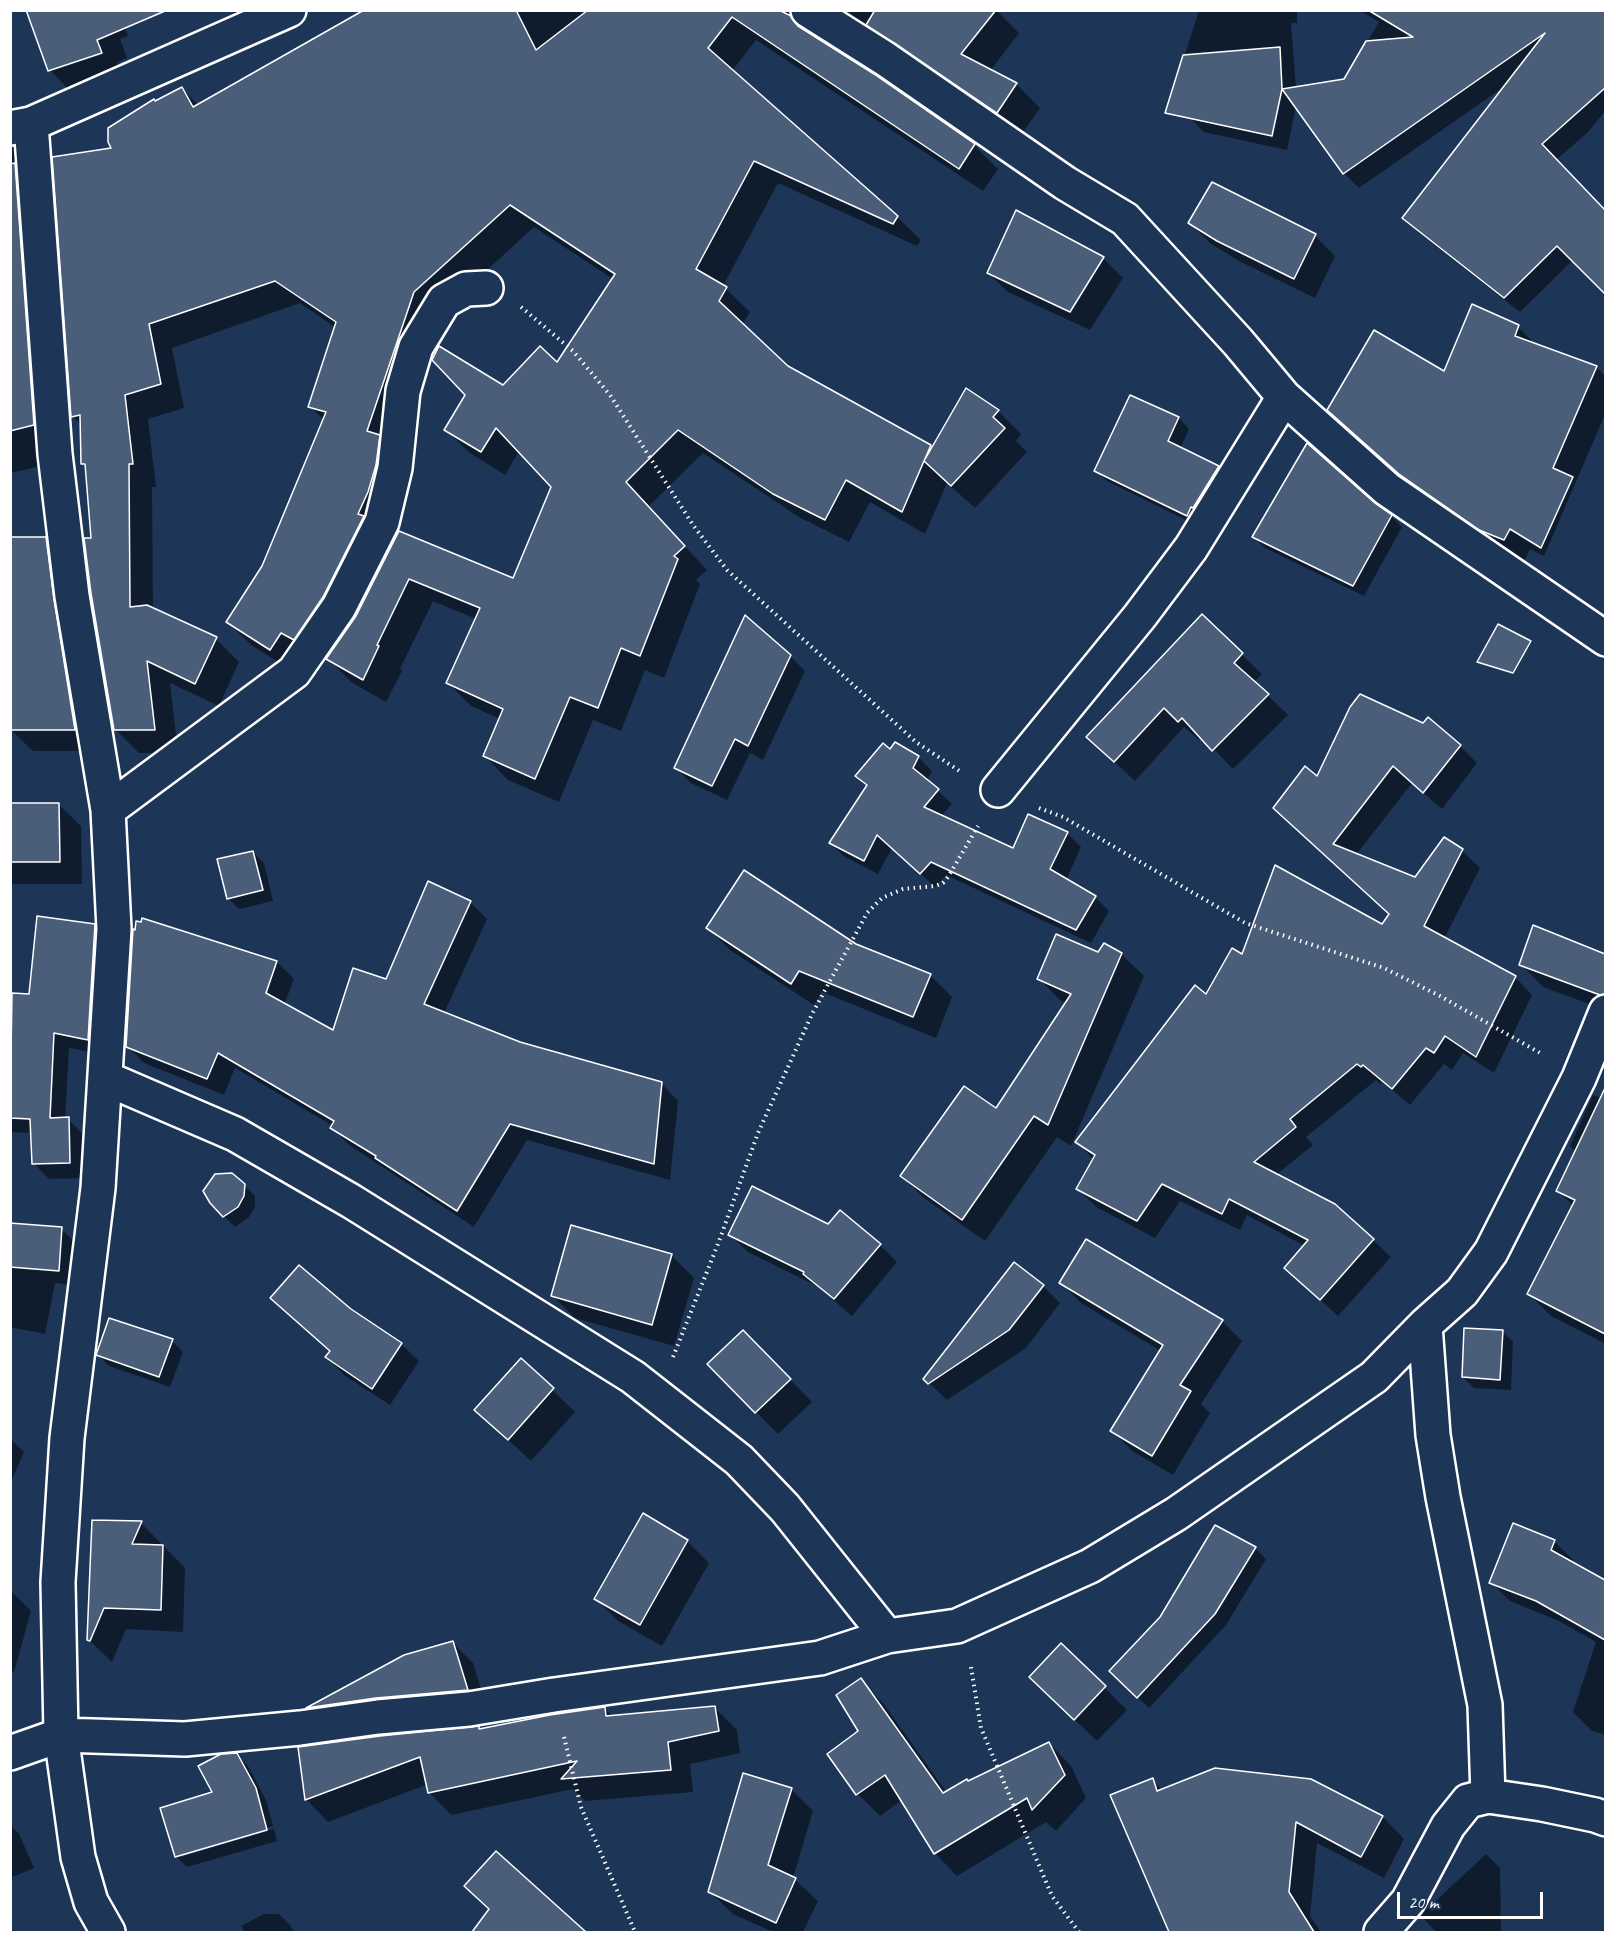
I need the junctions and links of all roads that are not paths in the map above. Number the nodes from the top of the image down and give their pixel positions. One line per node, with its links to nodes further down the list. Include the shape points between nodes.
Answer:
1 (289, 10): 3 (street)
2 (808, 10): 5 (street, via 1125,219)
3 (21, 126): 8 (street, via 72,596)
4 (486, 288): 8 (street, via 466,289 444,301 416,347 404,391 395,468 382,522 339,607 294,672)
5 (1284, 397): 6 (street, via 1387,489); 7 (street, via 1191,548)
6 (1605, 639)
7 (999, 790)
8 (108, 810): 10 (street, via 114,929)
9 (1605, 1012): 11 (street, via 1579,1078 1491,1252 1462,1292)
10 (105, 1078): 12 (street, via 235,1134 351,1201 633,1377 739,1460 785,1508); 13 (street, via 98,1188 67,1438 58,1582)
11 (1425, 1325): 12 (street, via 1374,1377 1176,1514 1090,1566 957,1626); 15 (street, via 1433,1435 1485,1705)
12 (888, 1636): 13 (street, via 820,1658 469,1709 185,1739)
13 (61, 1735): 14 (street); 17 (street)
14 (10, 1753)
15 (1488, 1796): 16 (street, via 1542,1804); 19 (street, via 1468,1801 1448,1826 1408,1901)
16 (1605, 1820)
17 (86, 1917): 18 (street)
18 (108, 1932)
19 (1381, 1932)

